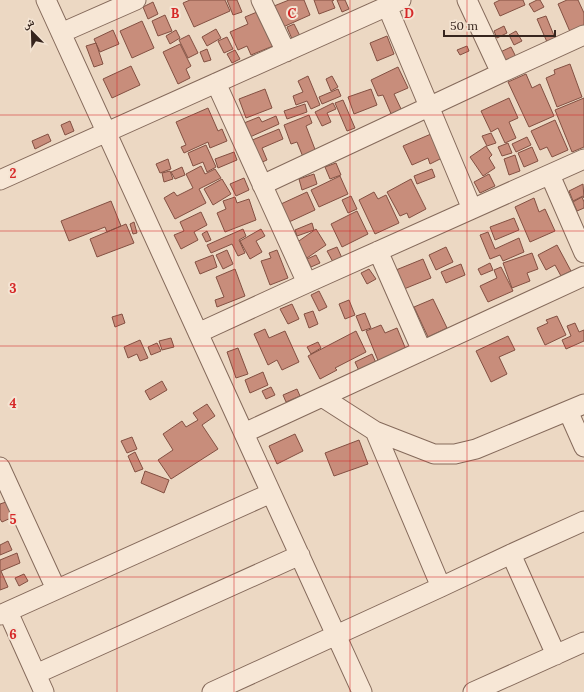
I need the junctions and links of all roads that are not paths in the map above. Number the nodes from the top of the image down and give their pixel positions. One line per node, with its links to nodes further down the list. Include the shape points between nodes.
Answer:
1 (46, 0): 6 (street)
2 (136, 0): 6 (street)
3 (261, 0): 8 (street)
4 (468, 0): 9 (street)
5 (394, 3): 8 (street); 11 (street)
6 (61, 33): 12 (street)
7 (584, 35): 9 (street)
8 (286, 52): 10 (street)
9 (501, 73): 11 (street)
10 (216, 83): 12 (street); 16 (street)
11 (429, 106): 16 (street); 17 (street)
12 (107, 132): 15 (street); 22 (street)
13 (584, 159): 14 (street)
14 (550, 175): 17 (street); 19 (street)
15 (0, 180)
16 (262, 185): 21 (street)
17 (472, 209): 18 (street)
18 (378, 251): 21 (street); 23 (street)
19 (584, 254)
20 (584, 276): 23 (street)
21 (307, 283): 22 (street)
22 (198, 333): 27 (street)
23 (422, 351): 24 (street)
24 (322, 397): 26 (street); 27 (street)
25 (576, 408): 26 (street, via 476,449 456,454 434,454); 28 (street)
26 (375, 432): 34 (street)
27 (244, 433): 30 (street)
28 (584, 447)
29 (1, 473): 35 (street)
30 (271, 493): 33 (street); 35 (street)
31 (584, 521): 32 (street)
32 (511, 554): 34 (street); 39 (street)
33 (300, 555): 37 (street); 40 (street)
34 (441, 587): 37 (street)
35 (56, 589): 36 (street)
36 (4, 614): 40 (street)
37 (336, 635): 43 (street); 44 (street)
38 (584, 642): 39 (street)
39 (556, 655): 41 (street)
40 (36, 674): 42 (street)
41 (482, 690)
42 (44, 692)
43 (212, 692)
44 (362, 692)

